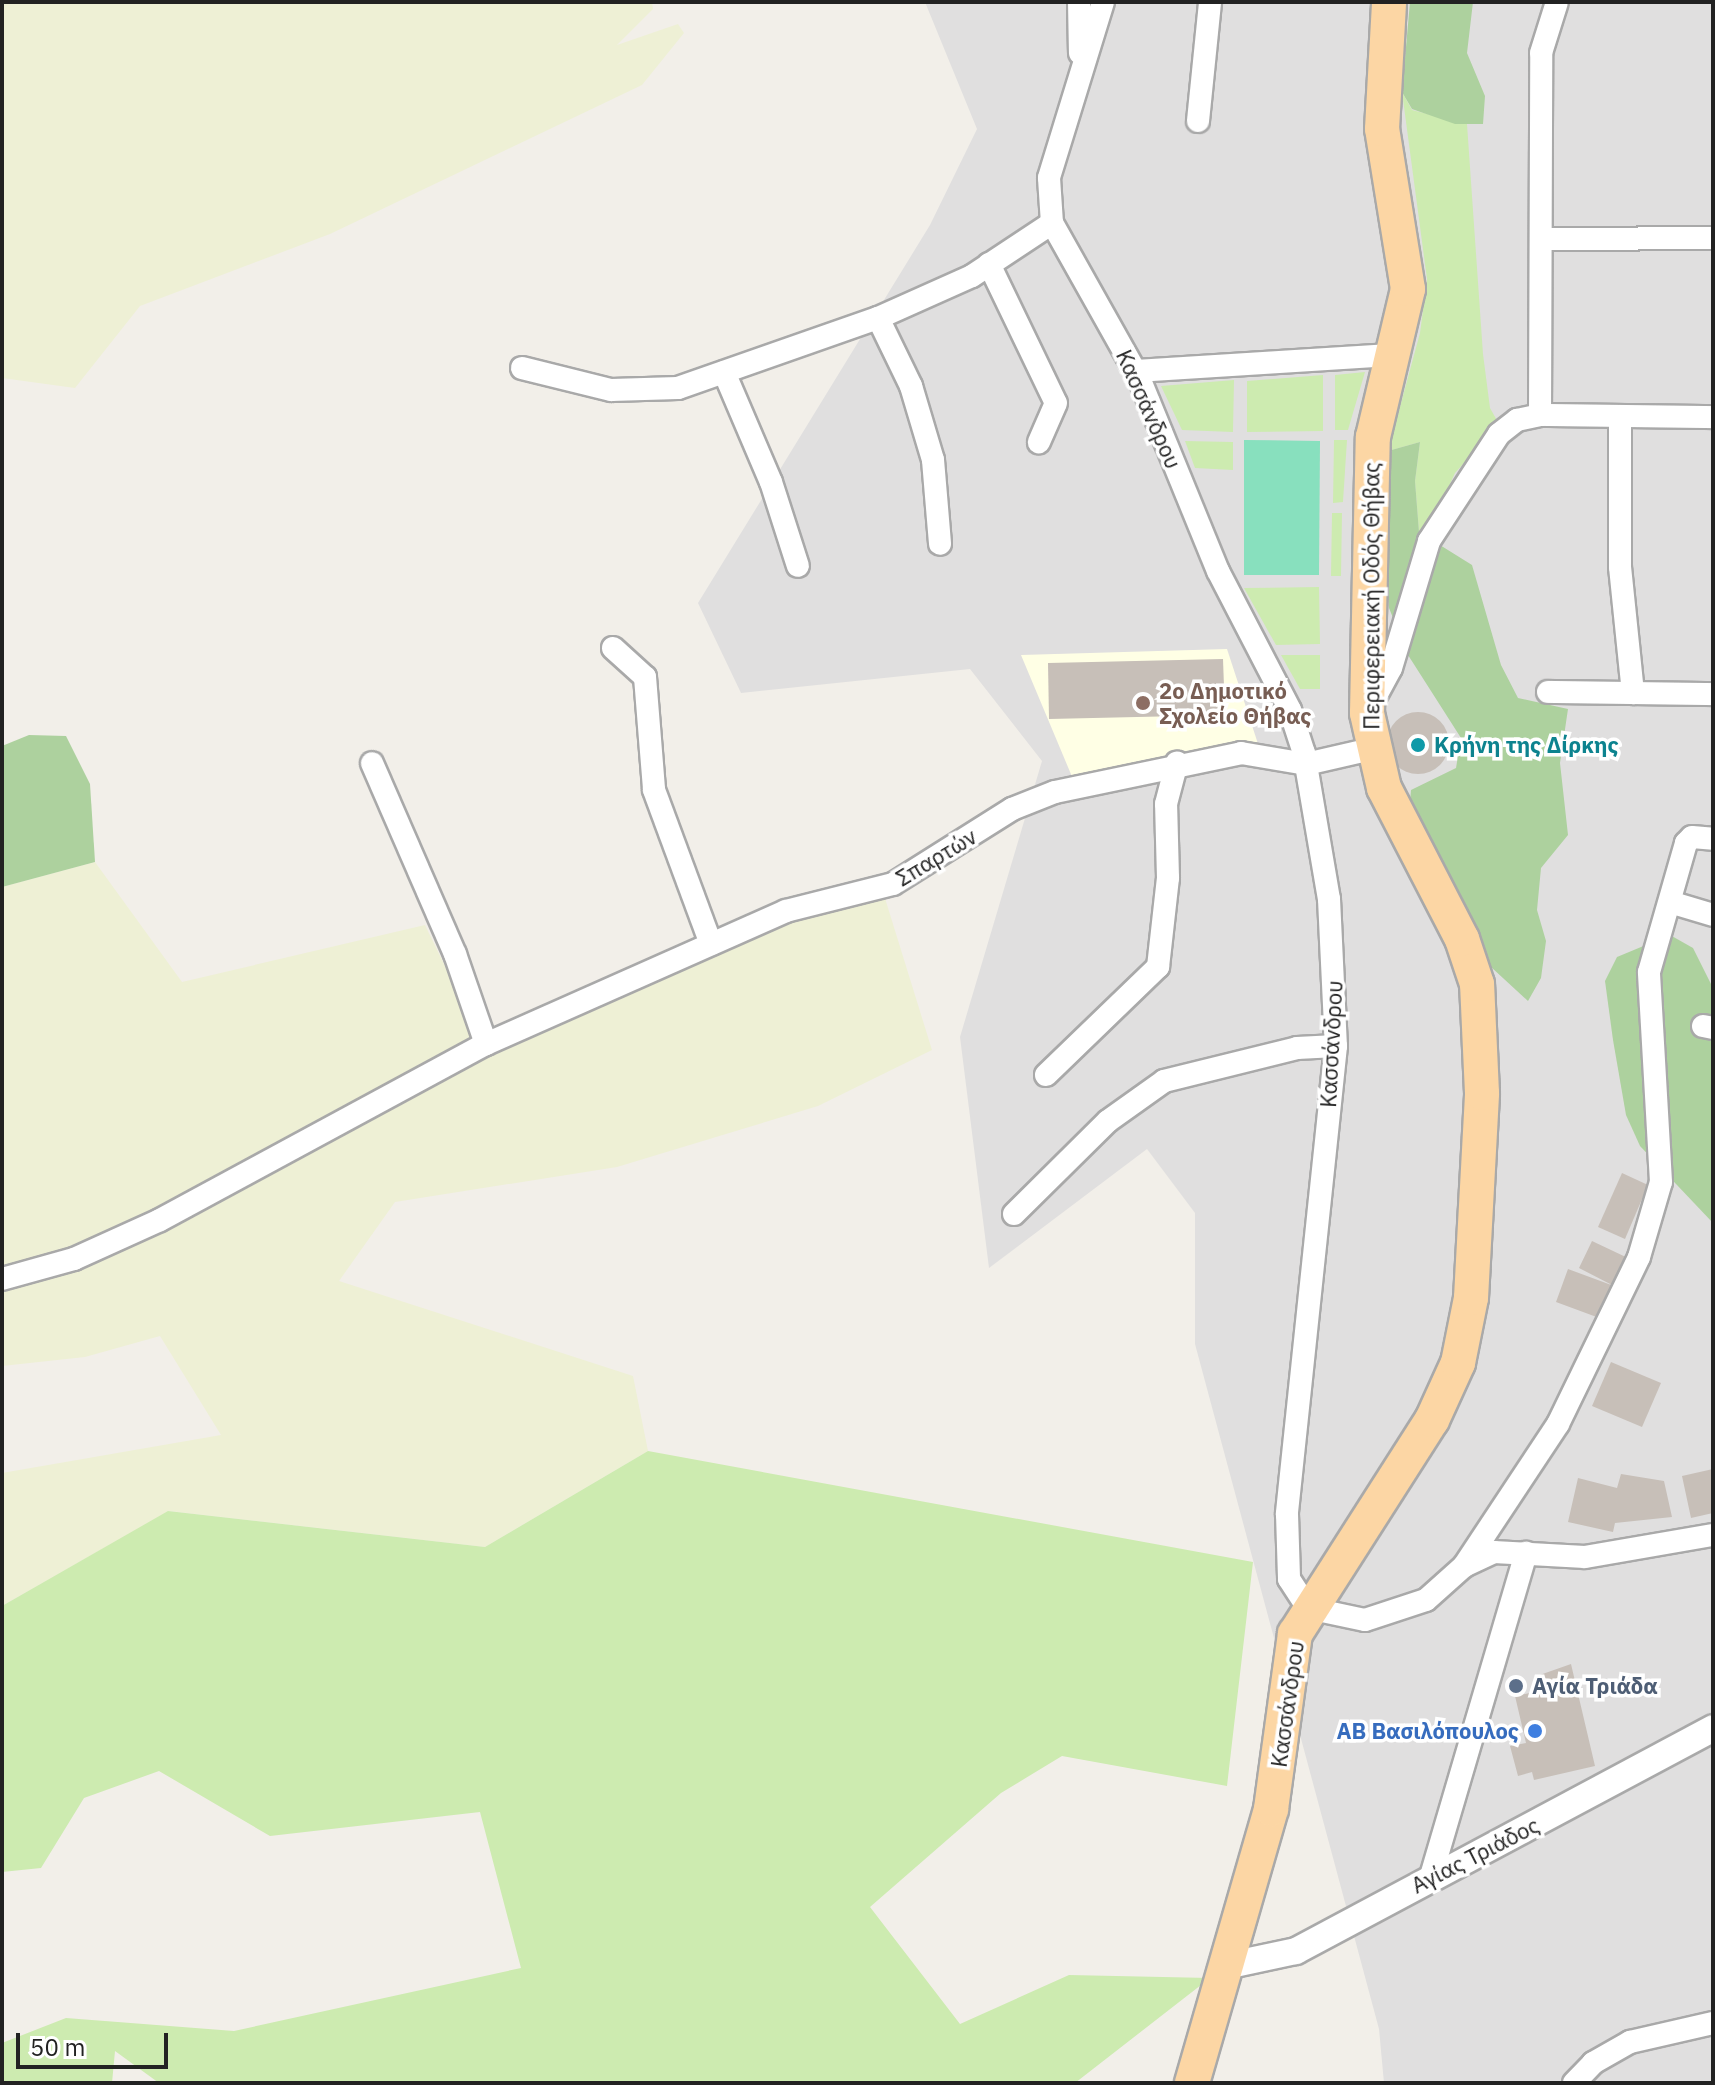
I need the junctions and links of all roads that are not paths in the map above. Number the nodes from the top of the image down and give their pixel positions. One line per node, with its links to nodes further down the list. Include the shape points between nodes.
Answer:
1 (1079, 2): 6 (street)
2 (1103, 2): 6 (street, Κασσάνδρου)
3 (1210, 2): 7 (street)
4 (1389, 2): 13 (main road, Περιφερειακή Οδός Θήβας, via 1382,129 1408,289)
5 (1557, 2): 10 (street, via 1541,53)
6 (1081, 70): 8 (street, Κασσάνδρου, via 1049,178)
7 (1198, 121)
8 (1052, 223): 11 (street); 15 (street, Κασσάνδρου)
9 (1713, 238): 10 (street)
10 (1543, 239): 17 (street)
11 (989, 264): 12 (street); 20 (street, via 1056,403)
12 (878, 318): 16 (street); 21 (street, via 911,386 933,460)
13 (1392, 355): 15 (street); 27 (main road, Περιφερειακή Οδός Θήβας, via 1373,437 1368,507)
14 (522, 368): 16 (street, via 560,381 653,392)
15 (1135, 371): 31 (street, Κασσάνδρου, via 1218,571 1290,710)
16 (724, 372): 22 (street, via 771,482)
17 (1540, 415): 18 (street); 27 (street, via 1517,420 1499,434 1459,488 1417,567 1391,668)
18 (1620, 416): 19 (street); 25 (street, via 1620,567)
19 (1713, 417)
20 (1039, 442)
21 (940, 544)
22 (798, 566)
23 (613, 648): 35 (street, via 645,677 654,790)
24 (1548, 692): 25 (street)
25 (1633, 693): 26 (street)
26 (1713, 694)
27 (1367, 713): 28 (main road, Περιφερειακή Οδός Θήβας)
28 (1371, 749): 31 (street); 44 (main road, Περιφερειακή Οδός Θήβας, via 1400,820 1462,939 1477,984 1482,1093 1474,1269 1466,1331 1446,1391)
29 (1177, 762): 31 (street, Σπαρτών, via 1241,753); 35 (street, Σπαρτών, via 1055,792 1012,809 893,884 786,911); 38 (street, via 1166,804 1168,878 1158,967)
30 (372, 763): 36 (street, via 455,954)
31 (1306, 764): 37 (street, Κασσάνδρου, via 1329,899)
32 (1713, 839): 33 (street, via 1692,837 1686,843)
33 (1673, 903): 34 (street); 43 (street, via 1647,987 1661,1182 1639,1257 1558,1424)
34 (1713, 915)
35 (711, 944): 36 (street, Σπαρτών)
36 (486, 1044): 40 (street, Σπαρτών, via 160,1220 74,1259)
37 (1336, 1046): 39 (street, via 1297,1048 1164,1081 1108,1121); 44 (street, Κασσάνδρου, via 1287,1514 1289,1579)
38 (1046, 1075)
39 (1014, 1214)
40 (2, 1279)
41 (1713, 1535): 42 (street, via 1585,1557)
42 (1526, 1553): 43 (street, via 1494,1552); 46 (street)
43 (1464, 1566): 44 (street, via 1426,1600 1383,1616 1344,1620)
44 (1308, 1608): 47 (main road, Κασσάνδρου, via 1295,1634 1271,1809)
45 (1713, 1728): 46 (street, Αγίας Τριάδος)
46 (1431, 1876): 47 (street, Αγίας Τριάδος, via 1296,1951)
47 (1230, 1965): 49 (main road, Κασσάνδρου)
48 (1713, 2023): 50 (street, via 1630,2042 1593,2063)
49 (1192, 2083)
50 (1574, 2083)

